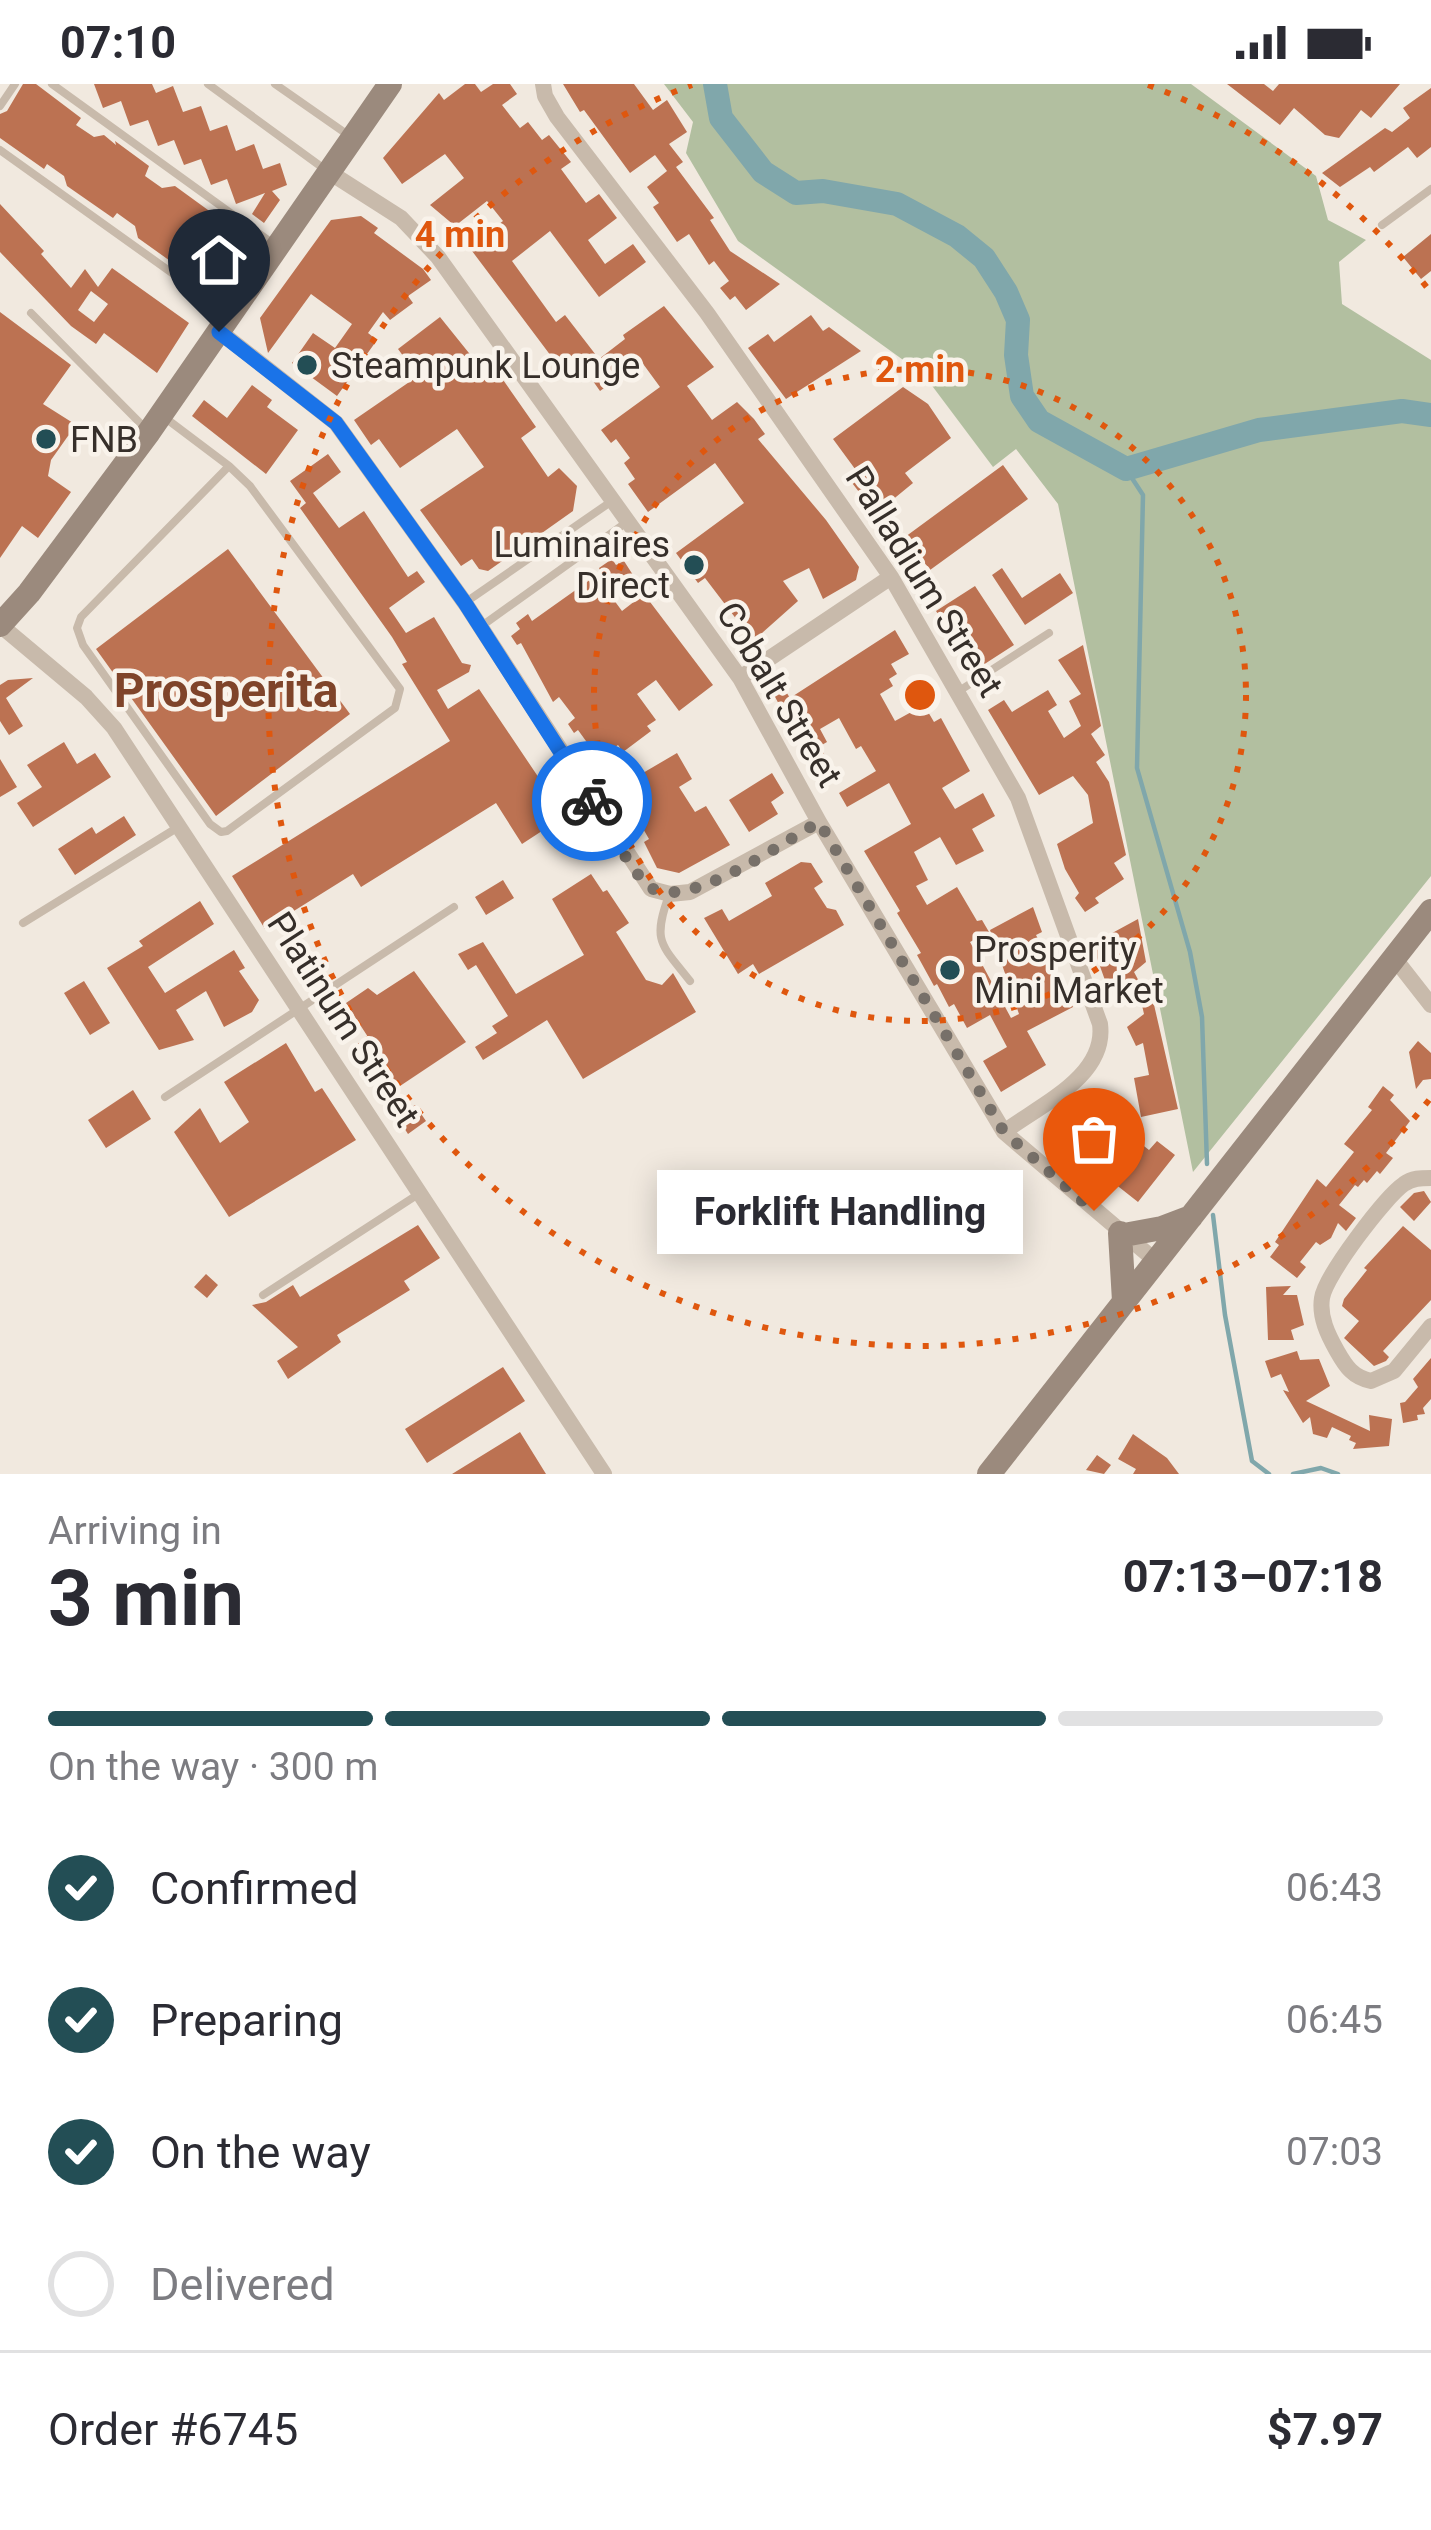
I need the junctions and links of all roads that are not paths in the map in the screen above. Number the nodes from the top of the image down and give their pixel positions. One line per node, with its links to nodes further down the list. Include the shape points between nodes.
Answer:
1 (15, 84): 7 (lane)
2 (52, 84): 13 (lane)
3 (208, 84): 10 (lane)
4 (274, 84): 8 (lane)
5 (390, 84): 8 (street)
6 (543, 84): 20 (street, Palladium Street, via 557,117 707,313)
7 (0, 106)
8 (352, 138): 10 (street)
9 (0, 150): 15 (lane)
10 (328, 172): 13 (street); 18 (street, Cobalt Street, via 400,218 438,257)
11 (1431, 188): 12 (lane)
12 (1382, 224)
13 (279, 248): 15 (street)
14 (31, 313): 16 (lane)
15 (225, 323): 16 (street); 21 (street, via 336,423)
16 (155, 423): 17 (lane); 22 (street)
17 (229, 466): 17 (lane, via 395,678 400,698 220,832 77,628)
18 (614, 500): 19 (street, Cobalt Street); 21 (lane)
19 (628, 521): 23 (lane); 25 (street, Cobalt Street)
20 (891, 578): 25 (street); 26 (street, Palladium Street)
21 (465, 603): 23 (street)
22 (0, 625): 28 (street, Platinum Street, via 114,728)
23 (480, 628): 29 (street, via 641,877)
24 (1049, 633): 26 (lane)
25 (740, 678): 27 (street, Cobalt Street)
26 (957, 692): 38 (street, Palladium Street, via 1030,826 1102,1041 1089,1068)
27 (819, 822): 29 (street, via 702,887); 38 (street, Cobalt Street)
28 (180, 826): 32 (lane); 36 (street, Platinum Street)
29 (670, 893): 34 (lane, via 657,927)
30 (454, 907): 36 (lane)
31 (1431, 911): 33 (street)
32 (23, 923)
33 (1395, 959): 35 (street); 41 (street)
34 (690, 981)
35 (1431, 1005)
36 (298, 1009): 37 (lane); 40 (street, Platinum Street)
37 (165, 1097)
38 (1004, 1132): 42 (street, Cobalt Street)
39 (1431, 1178): 46 (street, via 1393,1195 1337,1266 1322,1311 1346,1366 1371,1381 1394,1372)
40 (419, 1194): 44 (lane); 47 (street, Platinum Street)
41 (1192, 1216): 42 (street); 43 (street)
42 (1122, 1234): 43 (street, Cobalt Street); 45 (street)
43 (1157, 1262): 45 (street)
44 (262, 1295)
45 (1124, 1301): 48 (street)
46 (1431, 1326)
47 (596, 1471)
48 (989, 1474)

